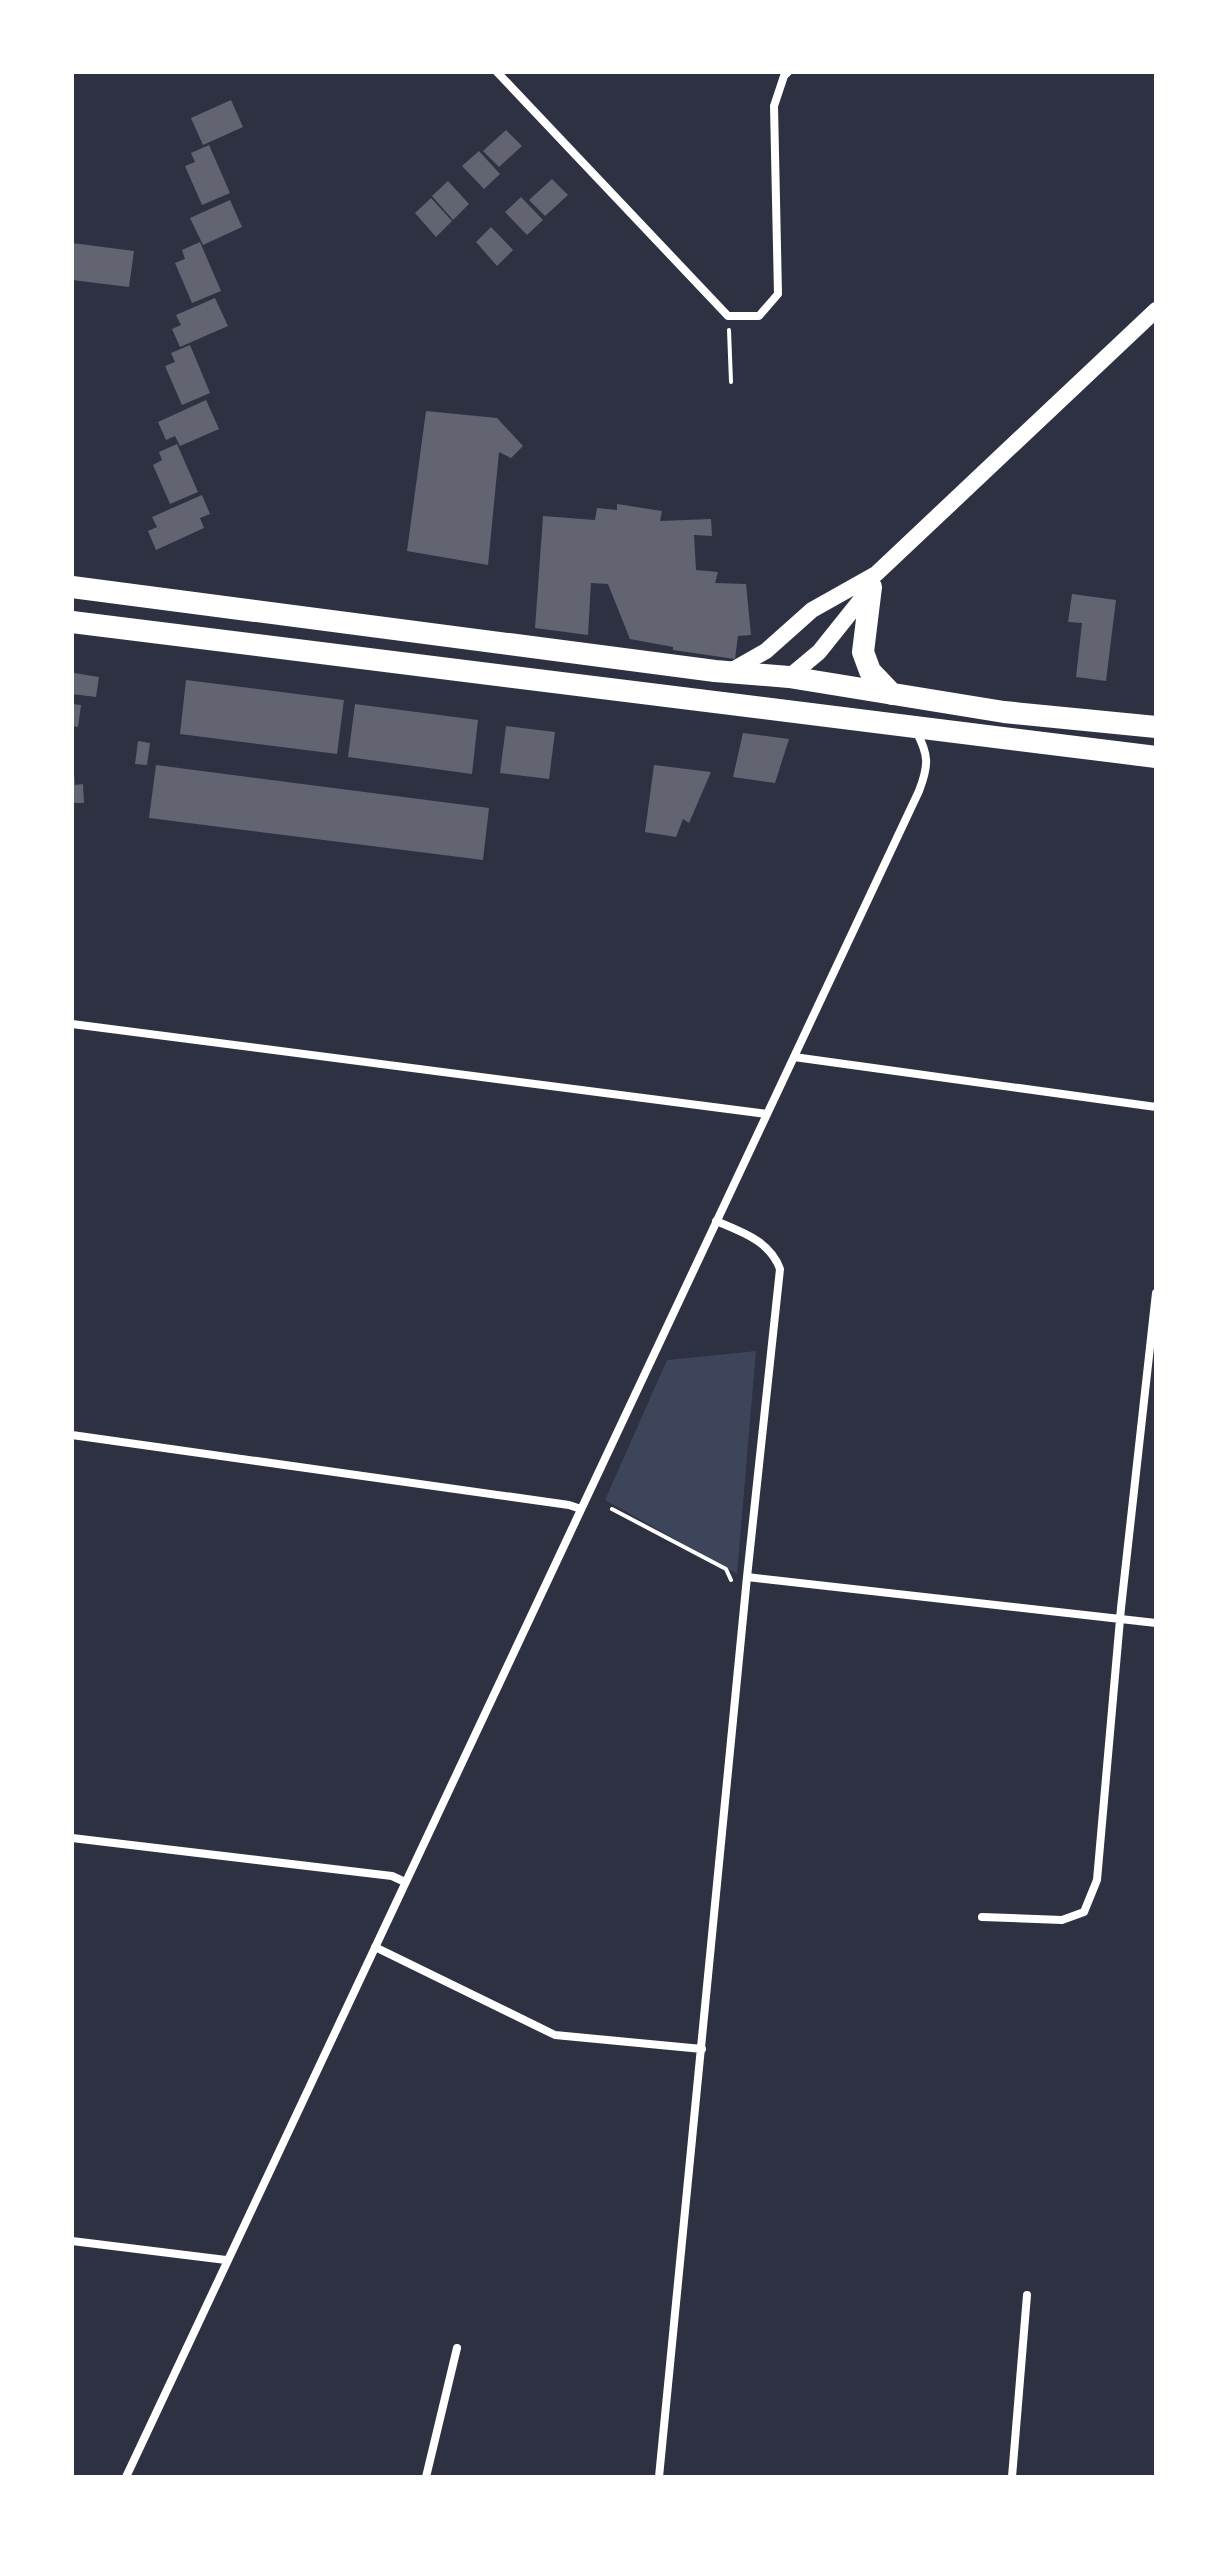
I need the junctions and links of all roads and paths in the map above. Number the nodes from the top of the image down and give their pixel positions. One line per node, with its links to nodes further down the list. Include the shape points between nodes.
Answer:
1 (497, 72): 4 (street)
2 (788, 72): 4 (street, via 774,106 778,294 759,316)
3 (1156, 310): 6 (main road)
4 (728, 316): 5 (path)
5 (731, 382)
6 (874, 581): 9 (main road, via 812,610 766,651); 10 (main road, via 819,652); 11 (highway, via 863,652 870,671)
7 (72, 587): 9 (highway)
8 (72, 622): 12 (highway)
9 (729, 672): 10 (highway)
10 (789, 677): 11 (highway); 12 (highway)
11 (892, 694): 13 (highway)
12 (736, 706): 14 (highway)
13 (1156, 727)
14 (915, 729): 15 (highway); 17 (street, via 926,752 925,774)
15 (1156, 757)
16 (72, 1024): 19 (street)
17 (794, 1057): 18 (street); 19 (street)
18 (1156, 1107)
19 (767, 1114): 20 (street)
20 (716, 1221): 23 (street); 25 (street, via 760,1243 774,1254 780,1269)
21 (1156, 1293): 27 (street)
22 (72, 1435): 23 (street)
23 (581, 1509): 30 (street)
24 (612, 1509): 26 (path, via 726,1569)
25 (747, 1577): 27 (street); 33 (street)
26 (731, 1580)
27 (1120, 1619): 28 (street); 31 (street, via 1097,1880 1084,1912 1062,1920)
28 (1156, 1623)
29 (72, 1838): 30 (street, via 392,1876)
30 (405, 1882): 32 (street)
31 (982, 1917)
32 (375, 1947): 33 (street, via 555,2035); 35 (street)
33 (702, 2049): 40 (street)
34 (72, 2241): 35 (street)
35 (226, 2260): 38 (street)
36 (1027, 2295): 41 (street)
37 (457, 2348): 39 (street)
38 (126, 2477)
39 (426, 2477)
40 (659, 2477)
41 (1012, 2477)

